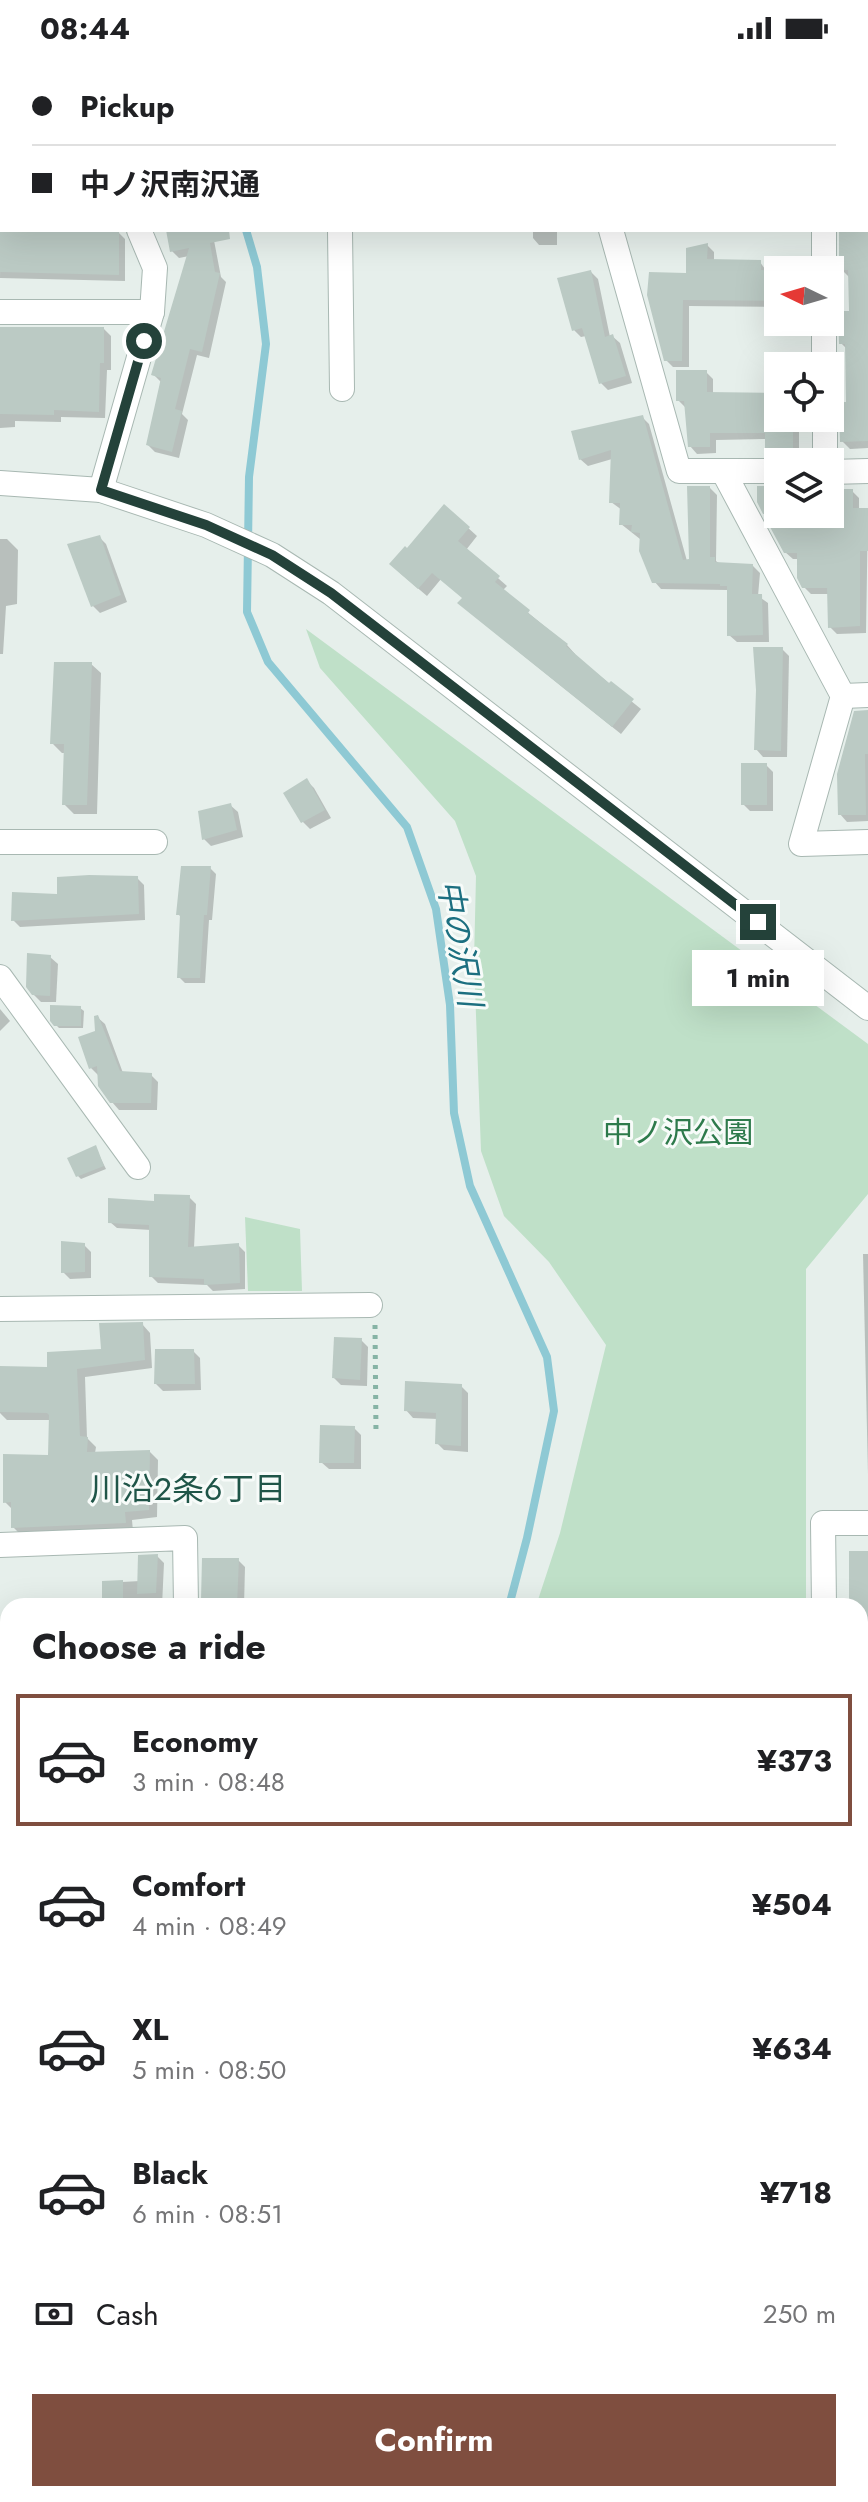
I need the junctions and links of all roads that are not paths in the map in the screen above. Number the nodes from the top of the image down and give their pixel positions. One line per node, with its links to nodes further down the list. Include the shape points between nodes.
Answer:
1 (140, 232): 7 (street, via 155,268)
2 (340, 232): 8 (street)
3 (612, 232): 9 (street, via 679,471)
4 (824, 232): 5 (street)
5 (824, 256)
6 (0, 312): 7 (street)
7 (152, 312): 14 (street)
8 (342, 389)
9 (723, 471): 10 (street); 16 (street)
10 (764, 471)
11 (868, 471): 12 (street)
12 (844, 472)
13 (0, 483): 14 (street)
14 (101, 490): 21 (street, via 206,525 272,555 331,593)
15 (868, 695): 16 (street)
16 (843, 696): 19 (street, via 801,844)
17 (0, 842): 18 (street)
18 (155, 842)
19 (868, 842)
20 (0, 977): 22 (street)
21 (868, 1008)
22 (138, 1167)
23 (370, 1305): 24 (street)
24 (0, 1309)
25 (868, 1523): 28 (street, via 823,1523)
26 (0, 1545): 27 (street, via 185,1538)
27 (186, 1598)
28 (824, 1598)

